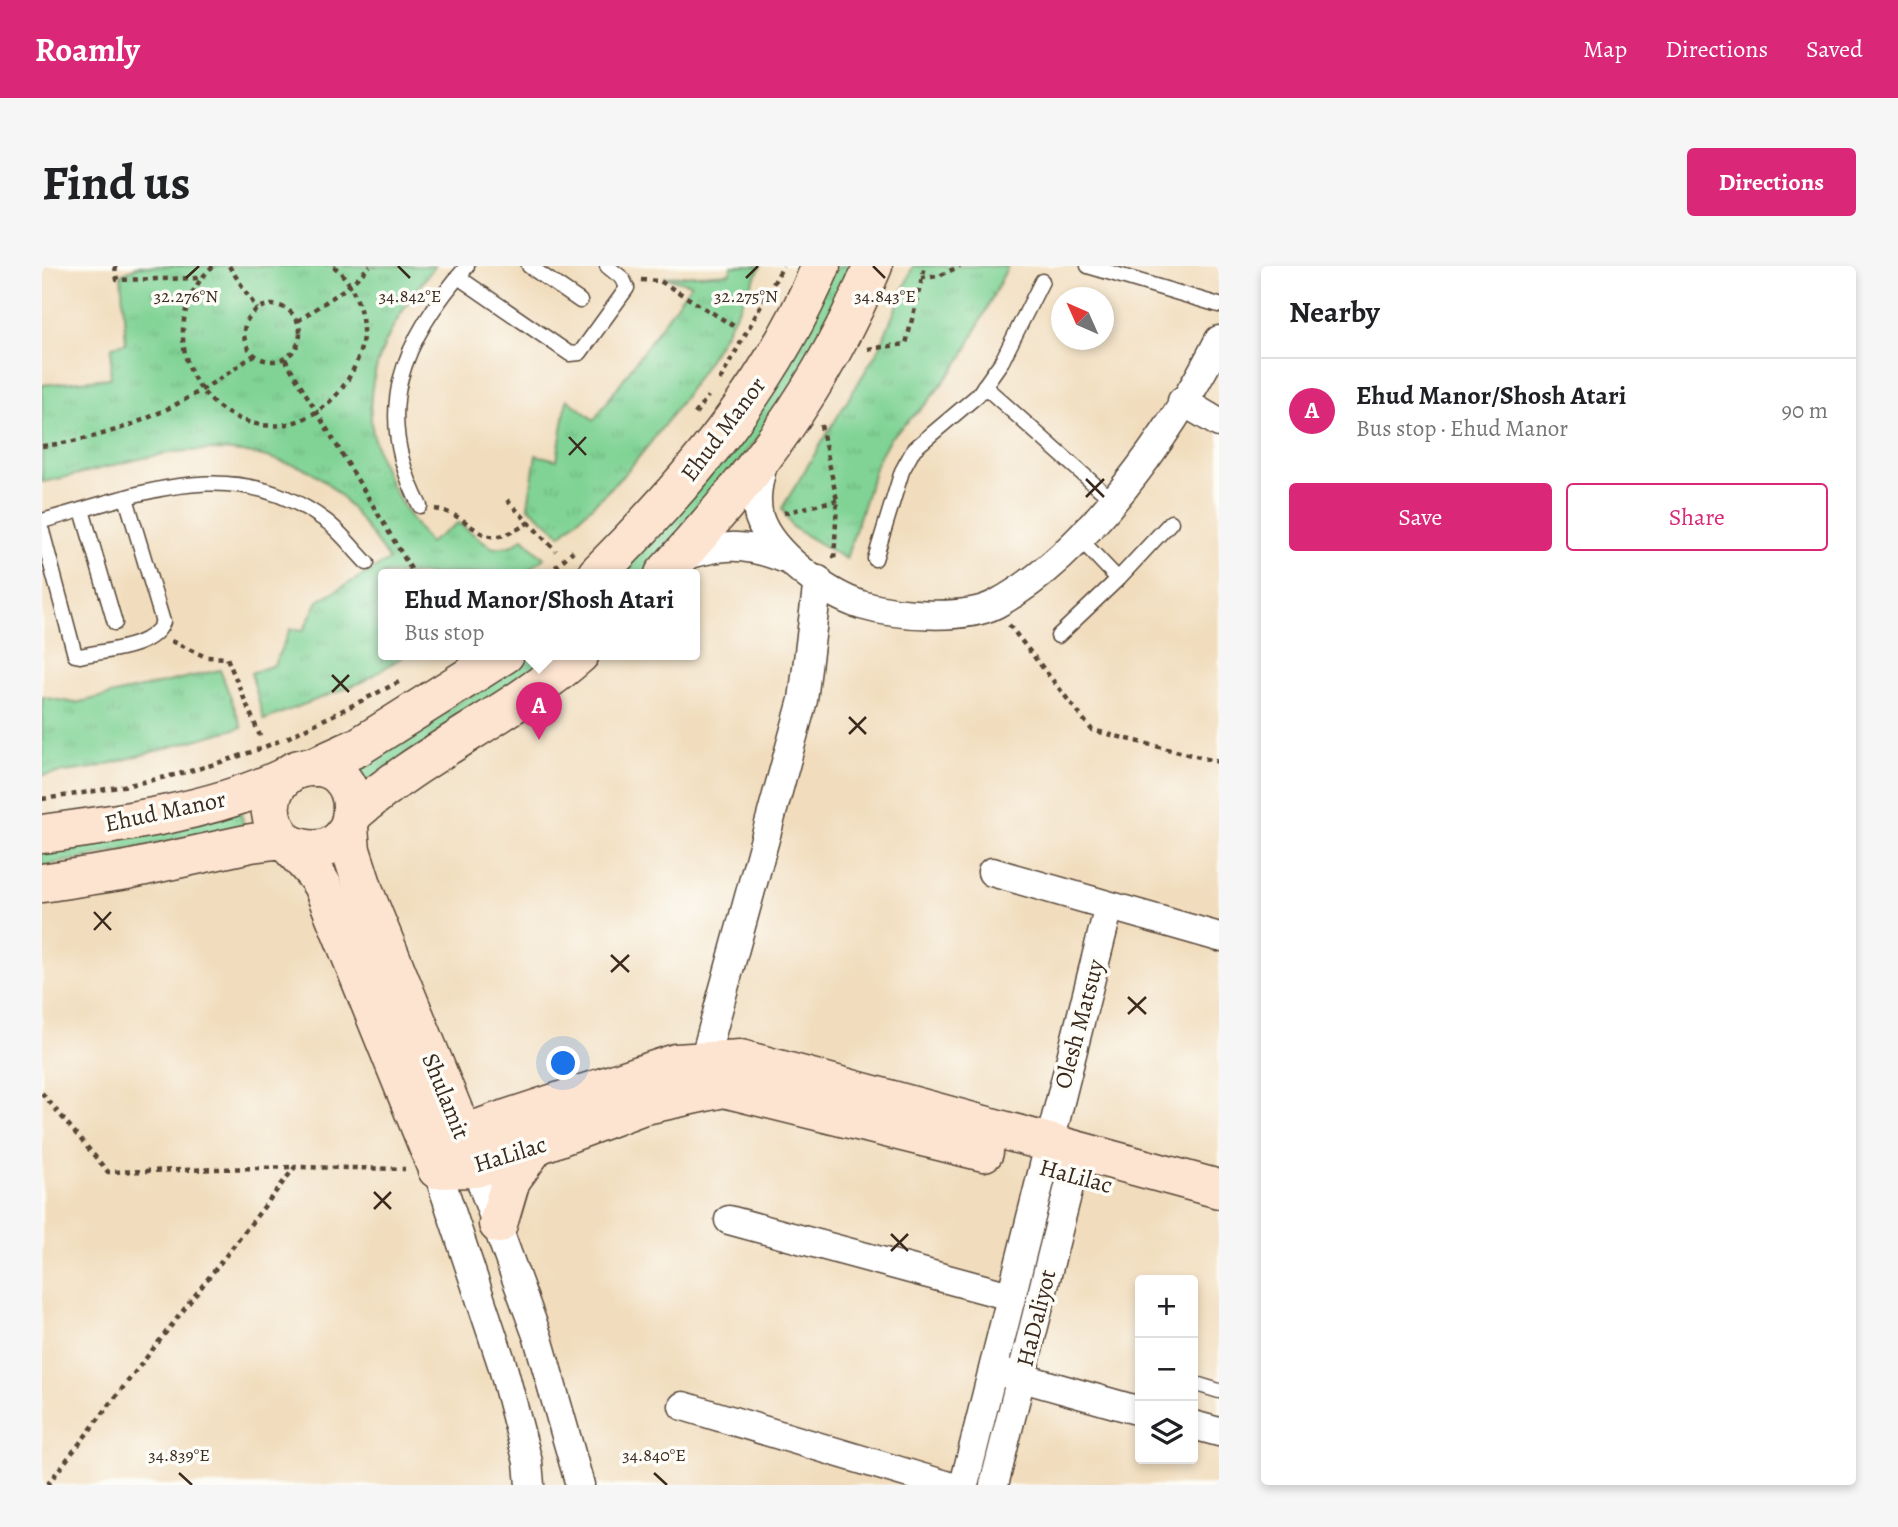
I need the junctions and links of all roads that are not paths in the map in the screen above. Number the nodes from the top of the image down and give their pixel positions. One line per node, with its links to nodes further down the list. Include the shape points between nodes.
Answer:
1 (529, 266): 8 (lane)
2 (607, 266): 6 (lane, via 627,288 580,353 570,354)
3 (821, 266): 23 (street, Ehud Manor, via 797,321 742,408 670,498)
4 (873, 266): 14 (street, Ehud Manor, via 833,353)
5 (1088, 266): 9 (lane)
6 (463, 271): 17 (lane, via 418,330 397,391 397,440 407,481)
7 (1042, 281): 11 (lane, via 1027,316)
8 (580, 301)
9 (1219, 304)
10 (1219, 340): 12 (street)
11 (984, 386): 16 (lane); 24 (lane, via 914,449 902,471)
12 (1182, 401): 13 (street); 16 (street, via 1153,449)
13 (1219, 423)
14 (765, 456): 25 (street, via 756,500 760,519 768,538); 27 (street, Ehud Manor)
15 (126, 498): 18 (lane); 21 (lane, via 163,622 159,633 148,640 75,655); 26 (lane, via 185,484 258,486 291,499 328,522)
16 (1112, 500): 22 (street)
17 (420, 506)
18 (82, 510): 19 (lane); 30 (lane)
19 (42, 521)
20 (1171, 522): 28 (lane)
21 (42, 531)
22 (1079, 538): 28 (lane); 29 (street, via 1035,579 994,606 948,615 860,604)
23 (589, 559)
24 (875, 559)
25 (789, 560): 27 (street, via 730,545); 29 (street)
26 (367, 563)
27 (671, 566)
28 (1118, 579): 31 (lane)
29 (826, 585): 42 (street, via 803,700)
30 (115, 623)
31 (1058, 636)
32 (496, 660): 34 (street, Ehud Manor, via 358,747)
33 (572, 660): 35 (street, via 523,699 431,755)
34 (299, 772): 35 (street, via 338,776 348,787); 36 (street, Ehud Manor, via 209,803); 37 (street, via 271,800 270,813)
35 (351, 821): 37 (street, via 340,839 320,849 302,849); 43 (street, Shulamit, via 351,850 365,894)
36 (42, 834)
37 (286, 842): 39 (street, Ehud Manor, via 251,843); 48 (street, Shulamit, via 315,870 323,887)
38 (992, 872): 40 (street)
39 (42, 883)
40 (1109, 906): 41 (street); 47 (street, Olesh Matsuy)
41 (1219, 937)
42 (704, 1061): 44 (street, HaLilac, via 676,1063); 47 (street, HaLilac, via 741,1059)
43 (444, 1093): 44 (street); 46 (street, Shulamit)
44 (497, 1122): 46 (street, HaLilac)
45 (534, 1148): 46 (street, HaLilac); 47 (street, HaLilac, via 641,1106 724,1087); 52 (street, via 511,1180)
46 (469, 1151): 48 (street, HaLilac); 52 (street, Shulamit)
47 (1060, 1159): 49 (street, HaLilac); 50 (street, HaLilac); 53 (street, HaDaliyot); 55 (street, HaDaliyot)
48 (437, 1170): 62 (street, Shulamit, via 502,1364)
49 (1219, 1189)
50 (1219, 1216)
51 (729, 1220): 53 (street, HaDaliyot)
52 (498, 1224): 63 (street, Shulamit, via 538,1338)
53 (1010, 1296): 54 (street, HaDaliyot)
54 (992, 1369): 55 (street); 65 (street, HaDaliyot)
55 (1021, 1378): 59 (street); 66 (street, HaDaliyot)
56 (1198, 1384): 57 (lane)
57 (1219, 1391)
58 (683, 1406): 64 (street)
59 (1135, 1409)
60 (1198, 1426): 61 (street)
61 (1219, 1432)
62 (530, 1485)
63 (580, 1485)
64 (946, 1485)
65 (964, 1485)
66 (994, 1485)

